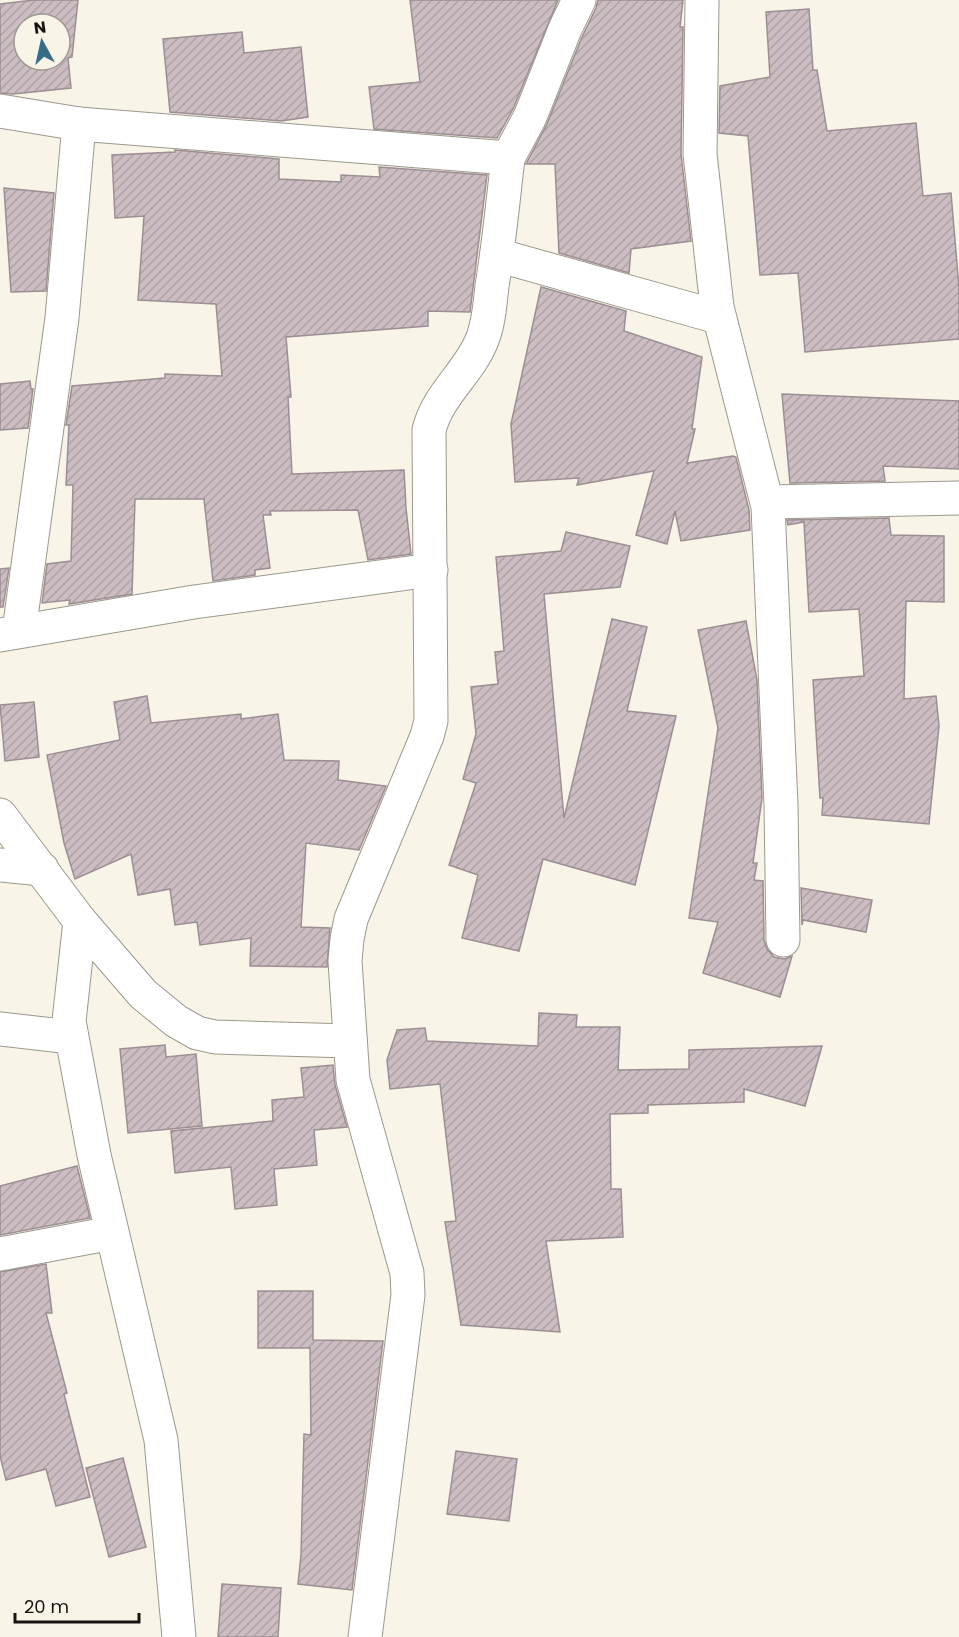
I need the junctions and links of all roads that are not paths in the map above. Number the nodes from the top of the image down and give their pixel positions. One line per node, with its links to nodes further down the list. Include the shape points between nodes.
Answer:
1 (579, 0): 5 (street, via 530,117)
2 (702, 0): 7 (street, via 700,154)
3 (0, 111): 4 (street)
4 (79, 124): 5 (street); 11 (street, via 62,318)
5 (508, 158): 6 (street)
6 (497, 255): 7 (street); 10 (street, via 482,339 471,361 438,405 429,430)
7 (718, 317): 9 (street)
8 (959, 498): 9 (street)
9 (768, 502): 16 (street)
10 (431, 570): 11 (street, via 194,602); 19 (street, via 431,721 351,919 345,961)
11 (10, 633)
12 (0, 815): 14 (street)
13 (0, 865): 14 (street)
14 (42, 869): 15 (street)
15 (80, 921): 18 (street, via 68,1014); 19 (street, via 143,994 197,1033 215,1037)
16 (783, 940)
17 (0, 1029): 18 (street)
18 (71, 1037): 20 (street)
19 (350, 1041): 23 (street, via 356,1096 407,1273 408,1295)
20 (112, 1233): 21 (street); 22 (street, via 160,1440)
21 (0, 1254)
22 (179, 1637)
23 (365, 1637)

